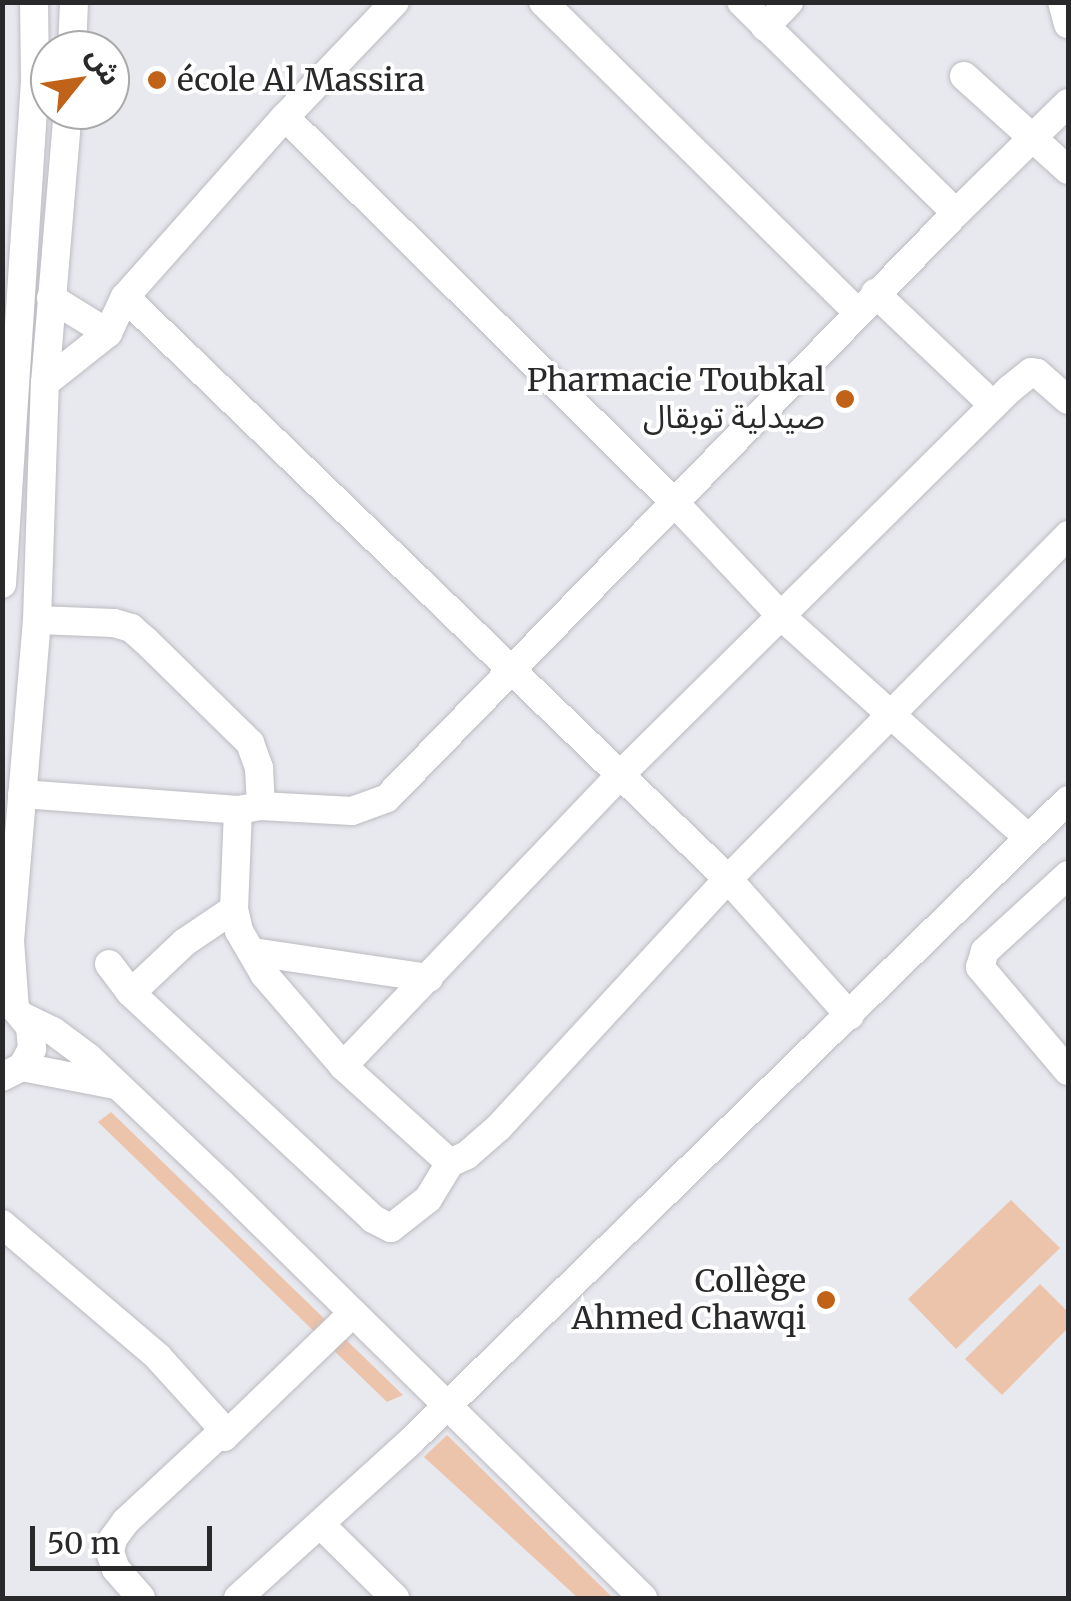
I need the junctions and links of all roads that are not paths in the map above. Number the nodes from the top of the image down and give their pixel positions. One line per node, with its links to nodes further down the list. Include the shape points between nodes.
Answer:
1 (34, 2): 27 (street, via 35,81)
2 (74, 2): 10 (street)
3 (394, 2): 13 (street)
4 (542, 2): 20 (street)
5 (741, 2): 9 (street)
6 (788, 2): 9 (street)
7 (1062, 2): 8 (street)
8 (1068, 24)
9 (764, 26): 17 (street)
10 (73, 30)
11 (964, 76): 15 (street)
12 (1068, 103): 15 (street)
13 (285, 116): 19 (street); 25 (street)
14 (66, 130): 18 (street)
15 (1034, 136): 16 (street); 17 (street)
16 (1068, 170)
17 (956, 214): 20 (street)
18 (52, 298): 21 (street); 22 (street)
19 (125, 298): 21 (street); 30 (street)
20 (865, 302): 24 (street); 25 (street)
21 (108, 333): 22 (street)
22 (45, 383): 29 (street)
23 (1068, 400): 24 (street, via 1031,372)
24 (993, 406): 28 (street)
25 (675, 503): 28 (street); 30 (street)
26 (1068, 535): 31 (street)
27 (2, 584)
28 (782, 617): 31 (street); 32 (street)
29 (37, 620): 33 (street); 35 (street, via 131,628 250,744 259,768)
30 (510, 672): 32 (street); 35 (street, via 387,798 352,811)
31 (894, 715): 36 (street); 38 (street)
32 (619, 776): 38 (street); 42 (street)
33 (22, 794): 35 (street); 44 (street, via 10,941)
34 (1068, 800): 36 (street)
35 (250, 808): 39 (street)
36 (1028, 838): 45 (street)
37 (1068, 875): 47 (street, via 985,951 980,967)
38 (728, 878): 45 (street); 51 (street, via 499,1127)
39 (234, 909): 40 (street); 43 (street, via 185,942)
40 (253, 952): 42 (street); 46 (street)
41 (109, 964): 43 (street)
42 (429, 978): 46 (street)
43 (131, 993): 51 (street, via 381,1226 398,1225 428,1198)
44 (14, 1010): 48 (street, via 32,1039); 49 (street, via 66,1040)
45 (850, 1016): 54 (street)
46 (343, 1066): 51 (street)
47 (1068, 1071)
48 (10, 1074): 49 (street); 50 (street)
49 (115, 1085): 53 (street)
50 (2, 1105)
51 (450, 1163)
52 (2, 1224): 55 (street, via 158,1357)
53 (352, 1312): 54 (street); 55 (street, via 224,1437)
54 (445, 1404): 56 (street); 60 (street)
55 (224, 1430): 57 (street, via 113,1539 112,1560)
56 (321, 1525): 58 (street); 59 (street)
57 (141, 1598)
58 (239, 1598)
59 (395, 1598)
60 (643, 1598)

